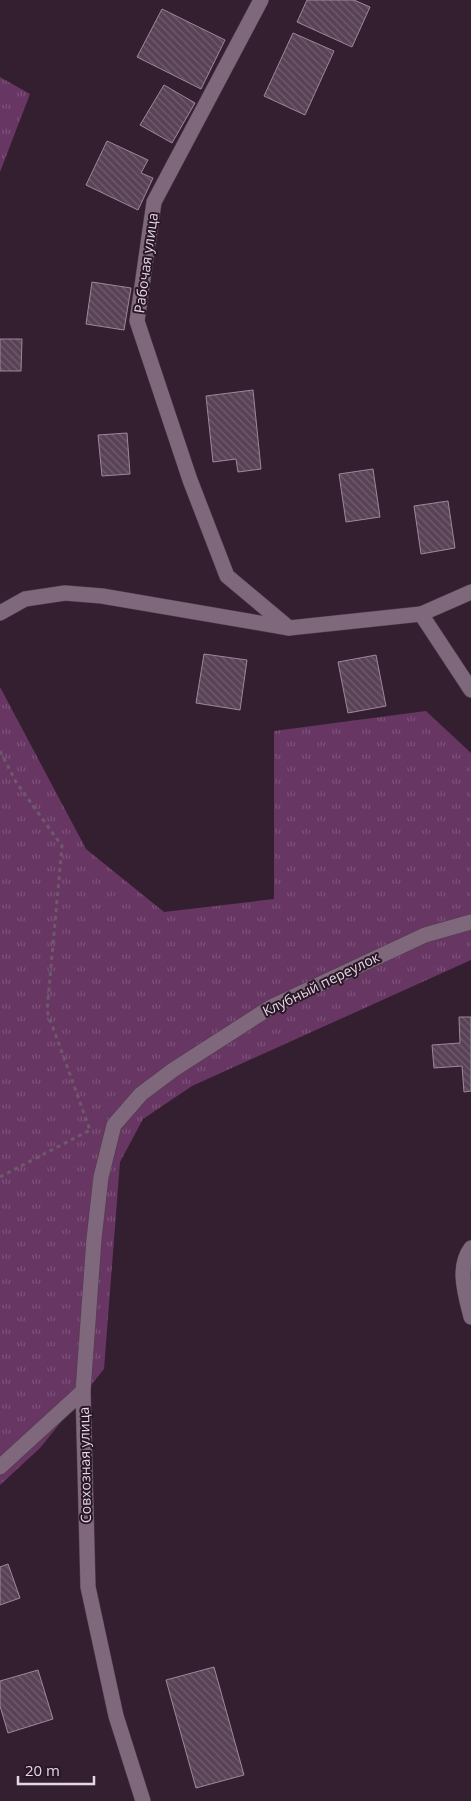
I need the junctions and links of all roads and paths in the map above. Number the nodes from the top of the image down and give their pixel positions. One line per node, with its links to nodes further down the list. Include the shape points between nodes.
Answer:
1 (261, 0): 5 (street, Рабочая улица, via 154,202 137,321 190,480 227,576)
2 (471, 592): 4 (street)
3 (0, 612): 5 (street, via 25,598 65,593 102,596)
4 (421, 614): 5 (street); 6 (street)
5 (289, 628)
6 (471, 690)
7 (0, 751): 10 (path, via 16,782 62,846 47,1011)
8 (471, 922): 9 (street, Клубный переулок, via 425,934 271,1007 141,1094)
9 (114, 1125): 10 (path); 14 (street, Совхозная улица, via 101,1177)
10 (90, 1130): 11 (path)
11 (0, 1177)
12 (471, 1248): 13 (street, via 464,1267 463,1285)
13 (471, 1317)
14 (83, 1391): 15 (street); 16 (street, Совхозная улица, via 88,1587 116,1716)
15 (0, 1467)
16 (143, 1801)

